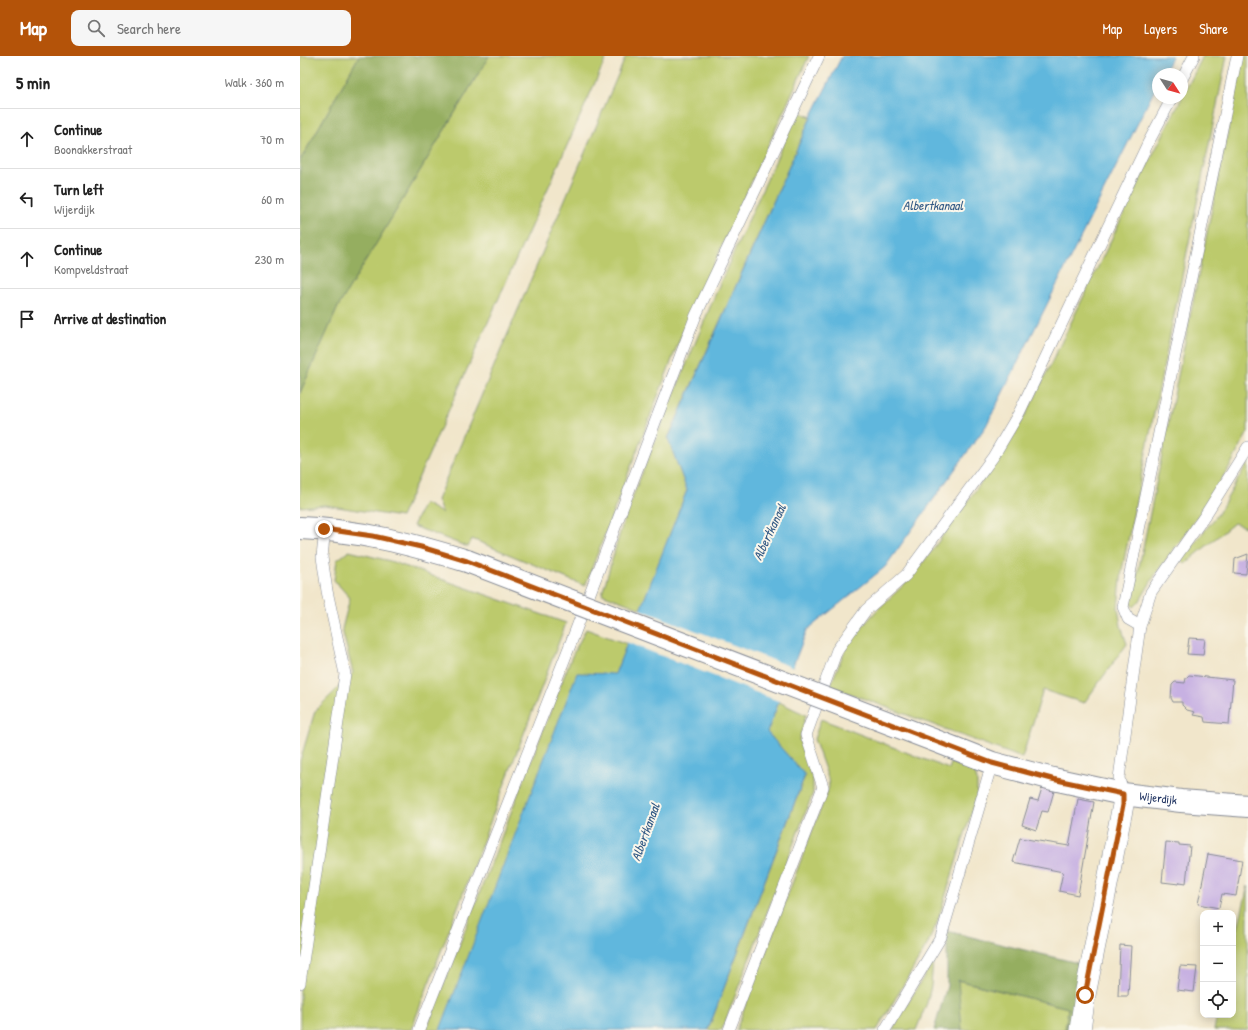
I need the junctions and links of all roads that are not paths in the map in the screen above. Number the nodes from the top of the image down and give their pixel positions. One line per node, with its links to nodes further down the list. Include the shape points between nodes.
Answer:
1 (819, 56): 14 (lane, via 696,315)
2 (1194, 56): 4 (lane)
3 (1237, 56): 9 (lane, via 1123,607 1128,618)
4 (1188, 68)
5 (1169, 104): 15 (lane, via 1019,413 993,458 906,574 866,610 837,650 806,735 823,787)
6 (1248, 447): 9 (lane, via 1204,517 1151,592)
7 (300, 528): 8 (street, Wijerdijk)
8 (324, 529): 10 (street, Wijerdijk, bridge, via 373,536 467,561); 13 (lane, via 322,557 345,674)
9 (1140, 626): 11 (lane, via 1119,778)
10 (992, 763): 11 (street, Wijerdijk); 16 (lane, via 941,937)
11 (1123, 794): 12 (street, Wijerdijk); 17 (street)
12 (1248, 806)
13 (300, 983)
14 (419, 1030)
15 (729, 1030)
16 (886, 1030)
17 (1080, 1030)

